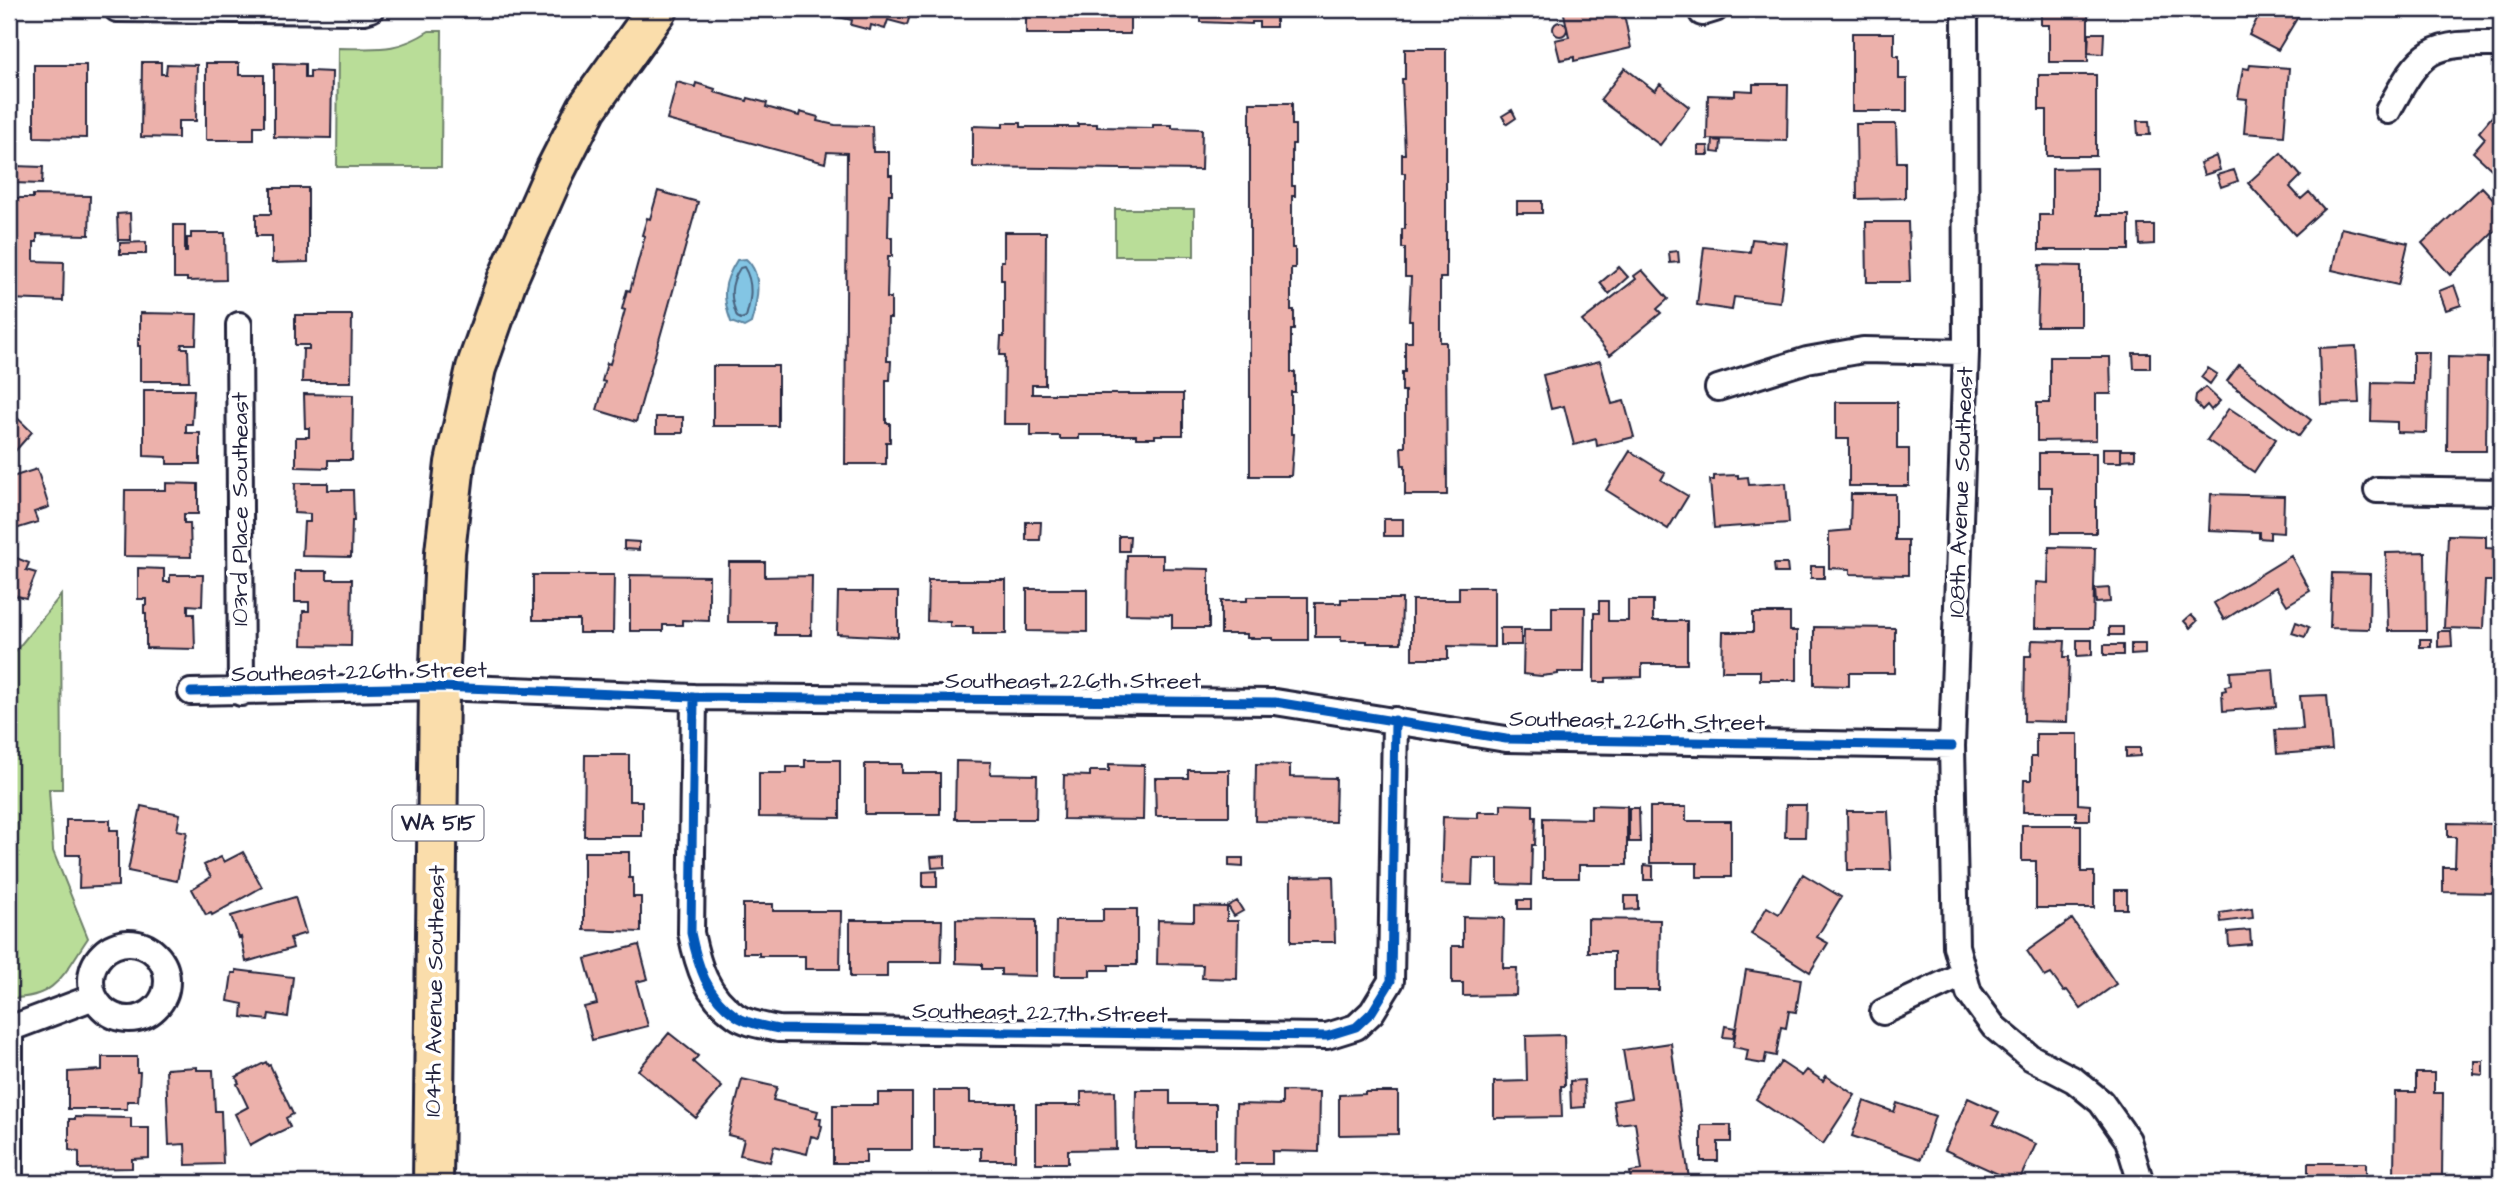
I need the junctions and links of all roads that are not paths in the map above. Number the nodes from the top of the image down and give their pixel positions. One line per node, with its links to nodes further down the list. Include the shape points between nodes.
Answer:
1 (117, 9): 2 (street)
2 (371, 9)
3 (659, 9): 12 (main road, 104th Avenue Southeast / WA 515, via 587,108 507,279 476,369 455,463 444,552)
4 (1965, 9): 8 (street, 108th Avenue Southeast)
5 (2501, 44): 6 (street, via 2453,44 2427,53 2408,74)
6 (2388, 111)
7 (239, 325): 14 (street, 103rd Place Southeast)
8 (1966, 352): 9 (street, via 1863,350 1807,360); 17 (street, 108th Avenue Southeast)
9 (1718, 388)
10 (2377, 490): 11 (street)
11 (2501, 492)
12 (439, 687): 14 (street, Southeast 226th Street); 15 (street, Southeast 226th Street); 23 (main road, 104th Avenue Southeast / WA 515)
13 (191, 692): 14 (street, Southeast 226th Street)
14 (241, 693)
15 (694, 697): 16 (street, Southeast 226th Street, via 1275,702); 16 (street, Southeast 227th Street, via 691,933 698,968 712,992 738,1018 778,1029 1327,1036 1356,1027 1372,1012 1391,981)
16 (1395, 720): 17 (street, Southeast 226th Street, via 1506,739)
17 (1952, 746): 18 (street, 108th Avenue Southeast, via 1956,947)
18 (1964, 974): 20 (street); 24 (street, 108th Avenue Southeast, via 1969,993 1994,1027 2030,1057 2074,1080 2101,1102 2128,1140)
19 (94, 997): 21 (street)
20 (1883, 1012)
21 (10, 1029): 22 (street)
22 (9, 1183)
23 (433, 1183)
24 (2141, 1183)

